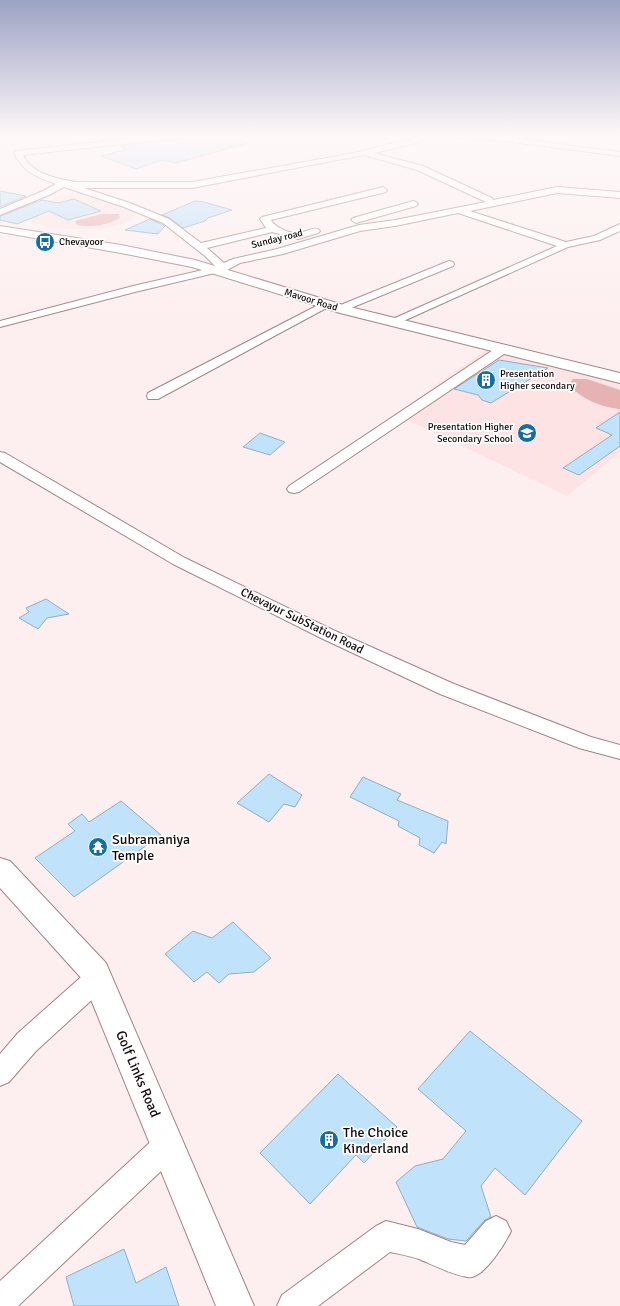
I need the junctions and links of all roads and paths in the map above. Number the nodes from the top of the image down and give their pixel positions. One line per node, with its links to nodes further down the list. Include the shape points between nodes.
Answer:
1 (39, 196): 9 (street)
2 (103, 196): 15 (street, via 166,221)
3 (359, 196): 13 (street, via 264,219)
4 (480, 196): 6 (street)
5 (528, 196): 8 (street, Sunday road)
6 (489, 200)
7 (413, 204): 13 (street, via 298,236)
8 (458, 210): 14 (street); 17 (street, Sunday road, via 395,224 359,228 279,252 237,261)
9 (0, 212)
10 (0, 226): 17 (main road, Mavoor Road, via 149,251)
11 (620, 227): 14 (street, via 597,238)
12 (0, 229): 17 (main road, Mavoor Road)
13 (272, 229): 15 (street)
14 (565, 245): 20 (street)
15 (199, 247): 17 (street)
16 (449, 264): 19 (street)
17 (219, 269): 18 (main road, Mavoor Road); 19 (main road, Mavoor Road); 21 (street, Sunday road)
18 (326, 304): 22 (main road, Mavoor Road); 25 (street)
19 (347, 306): 20 (main road, Mavoor Road)
20 (399, 320): 23 (main road, Mavoor Road)
21 (0, 324)
22 (503, 349): 24 (main road, Mavoor Road); 27 (street)
23 (620, 373)
24 (620, 378)
25 (153, 396)
26 (0, 456): 28 (street, Chevayur SubStation Road, via 179,561 327,634 447,689 586,743)
27 (294, 489)
28 (620, 752)
29 (0, 869): 30 (main road, Golf Links Road)
30 (98, 978): 31 (street, via 26,1042); 32 (main road, Golf Links Road)
31 (0, 1073)
32 (168, 1145): 34 (street); 35 (main road, Golf Links Road)
33 (496, 1231): 36 (street, via 471,1262 386,1236)
34 (0, 1302)
35 (236, 1306)
36 (293, 1306)

